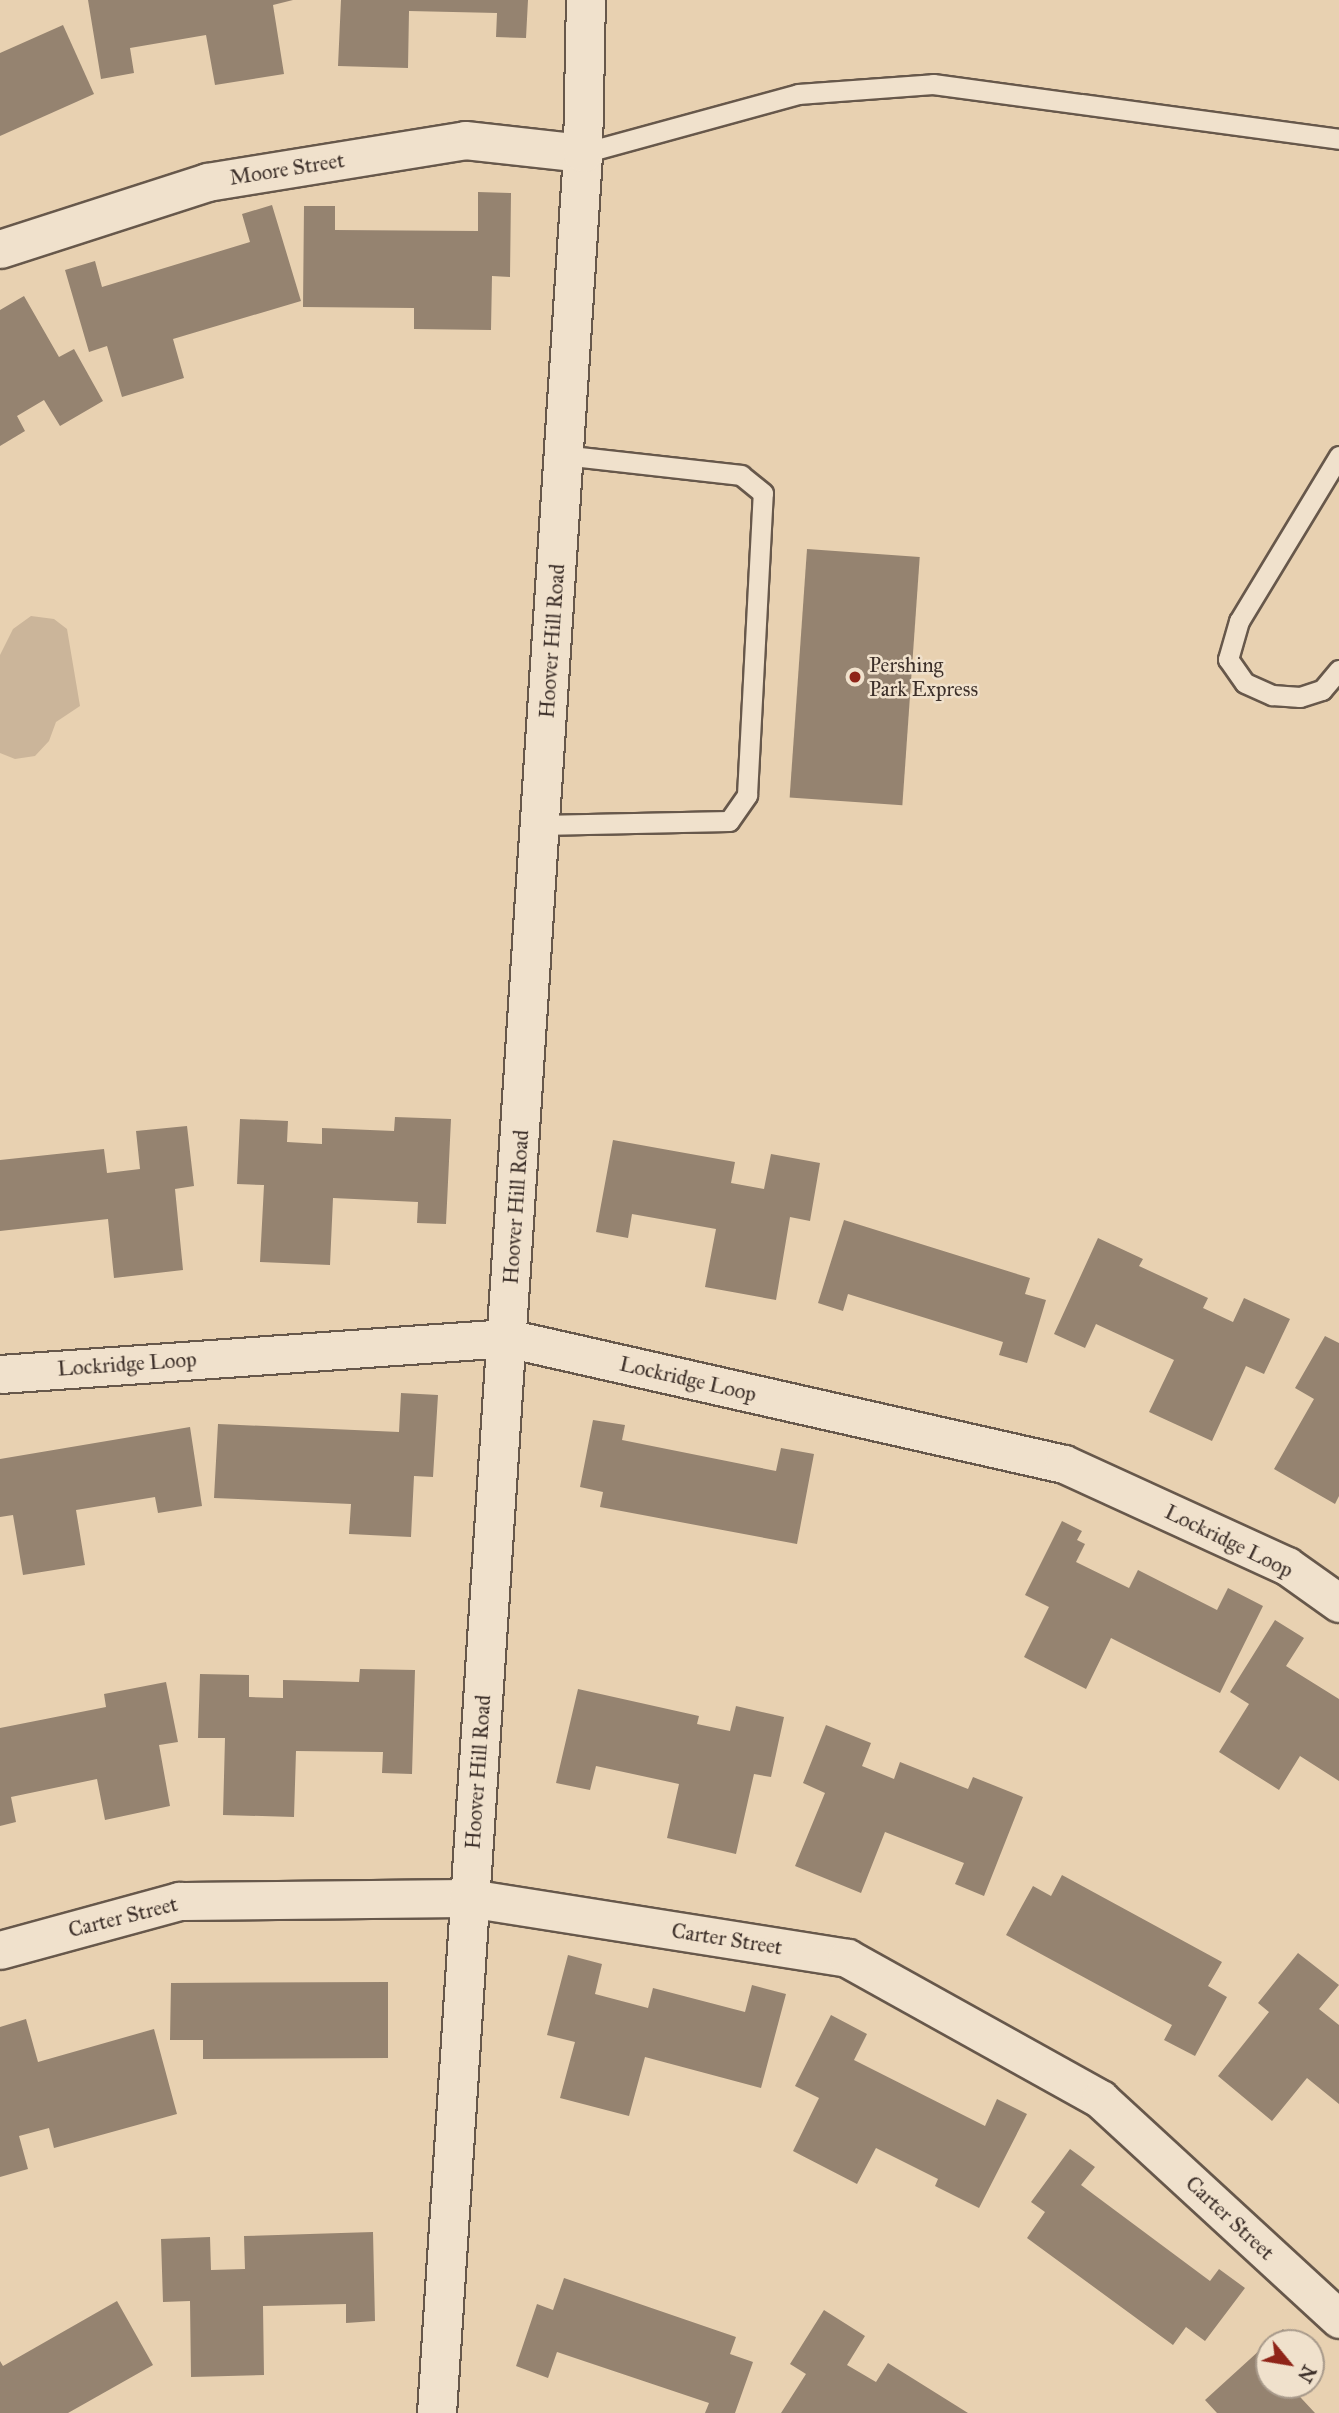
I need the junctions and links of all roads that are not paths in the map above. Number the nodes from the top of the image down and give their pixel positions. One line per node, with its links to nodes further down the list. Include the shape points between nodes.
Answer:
1 (586, 0): 3 (street, Hoover Hill Road)
2 (1339, 139): 3 (lane, via 933,84 799,94)
3 (583, 153): 4 (street, Moore Street, via 465,140 207,181); 5 (street, Hoover Hill Road)
4 (0, 249)
5 (564, 456): 8 (street, Hoover Hill Road); 8 (lane, via 741,475 763,493 747,795 729,821)
6 (1339, 456): 7 (lane, via 1239,621 1228,659 1245,683 1272,695 1300,697 1322,690)
7 (1339, 670)
8 (540, 825): 9 (street, Hoover Hill Road)
9 (507, 1338): 10 (street, Lockridge Loop); 11 (street, Lockridge Loop, via 1064,1464 1287,1566); 12 (street, Hoover Hill Road)
10 (0, 1374)
11 (1339, 1603)
12 (469, 1898): 13 (street, Carter Street, via 179,1901); 14 (street, Carter Street, via 847,1958 1100,2099); 15 (street, Hoover Hill Road)
13 (0, 1950)
14 (1339, 2319)
15 (438, 2413)

